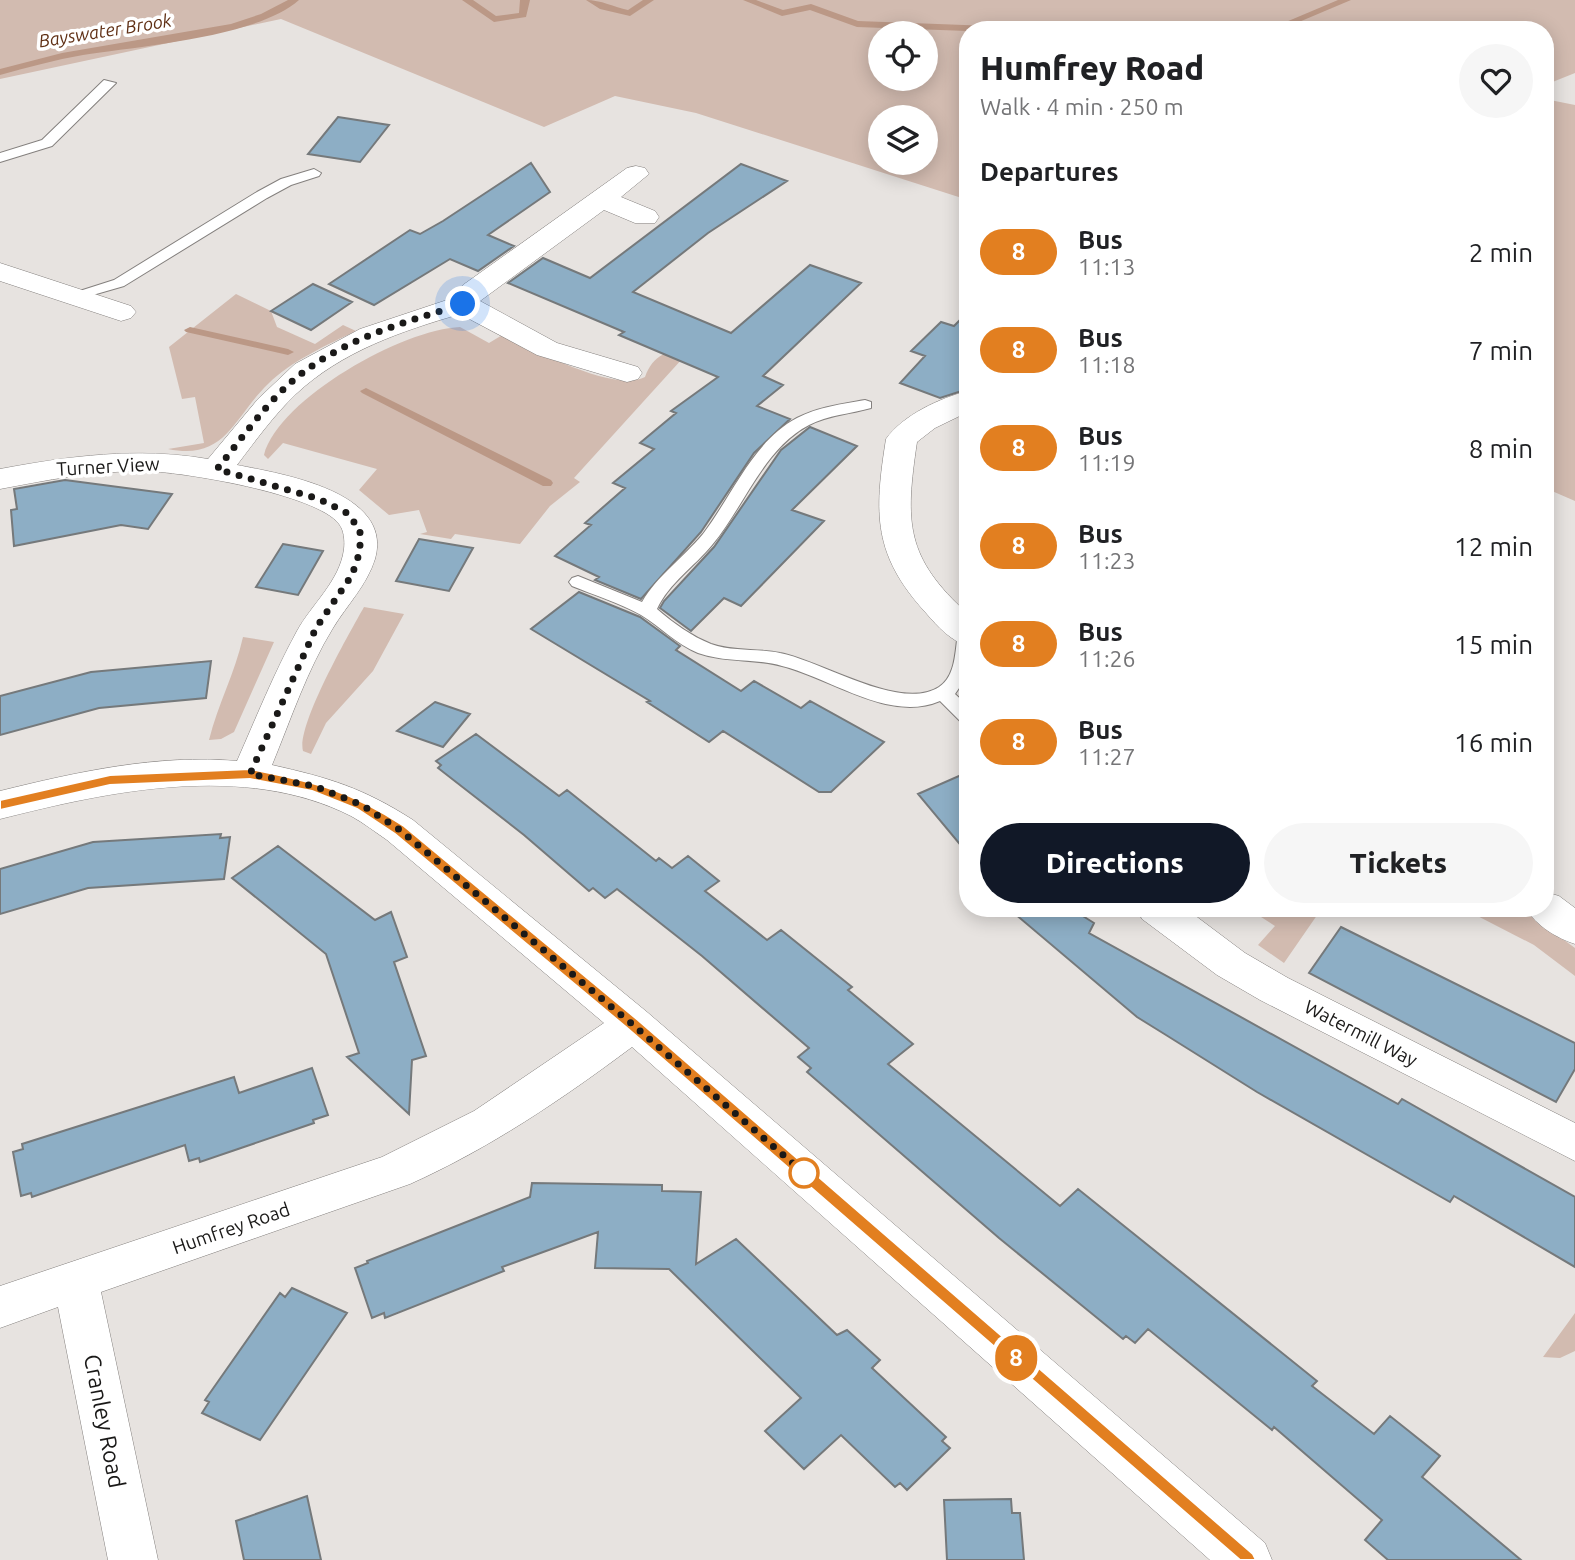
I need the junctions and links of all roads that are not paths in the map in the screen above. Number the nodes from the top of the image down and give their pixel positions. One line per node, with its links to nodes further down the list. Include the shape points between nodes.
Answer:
1 (109, 83): 2 (lane, via 47,143)
2 (0, 158)
3 (314, 173): 8 (lane, via 274,189 119,283)
4 (636, 174): 5 (street)
5 (601, 199): 6 (street); 9 (street, via 473,291)
6 (645, 216)
7 (0, 272): 8 (street)
8 (72, 296): 10 (street)
9 (463, 304): 11 (street, via 547,349); 14 (street, via 358,340 316,364 274,399)
10 (121, 312)
11 (627, 373)
12 (959, 404): 18 (street, via 924,421 902,439 892,529 907,570)
13 (865, 405): 17 (lane, via 837,408 788,429 767,449 707,539 655,594)
14 (217, 469): 15 (street, Turner View, via 183,463 102,463); 22 (street, Turner View, via 319,499 347,513 360,530 360,551 352,575 316,628)
15 (0, 479)
16 (578, 582): 17 (lane)
17 (647, 611): 20 (lane, via 671,632 710,651 787,661 878,697 922,699)
18 (959, 618)
19 (959, 677): 20 (lane)
20 (944, 694): 21 (lane)
21 (959, 708)
22 (250, 774): 23 (street, via 110,780); 27 (street, via 314,786 362,805 400,830)
23 (0, 805)
24 (1554, 914): 26 (street)
25 (1168, 917): 28 (street, Watermill Way, via 1274,989)
26 (1575, 929)
27 (632, 1024): 29 (street, Humfrey Road, via 554,1083 443,1152); 32 (street)
28 (1575, 1143)
29 (76, 1282): 30 (street, Humfrey Road); 31 (street, Cranley Road)
30 (0, 1307)
31 (133, 1560)
32 (1247, 1560)

